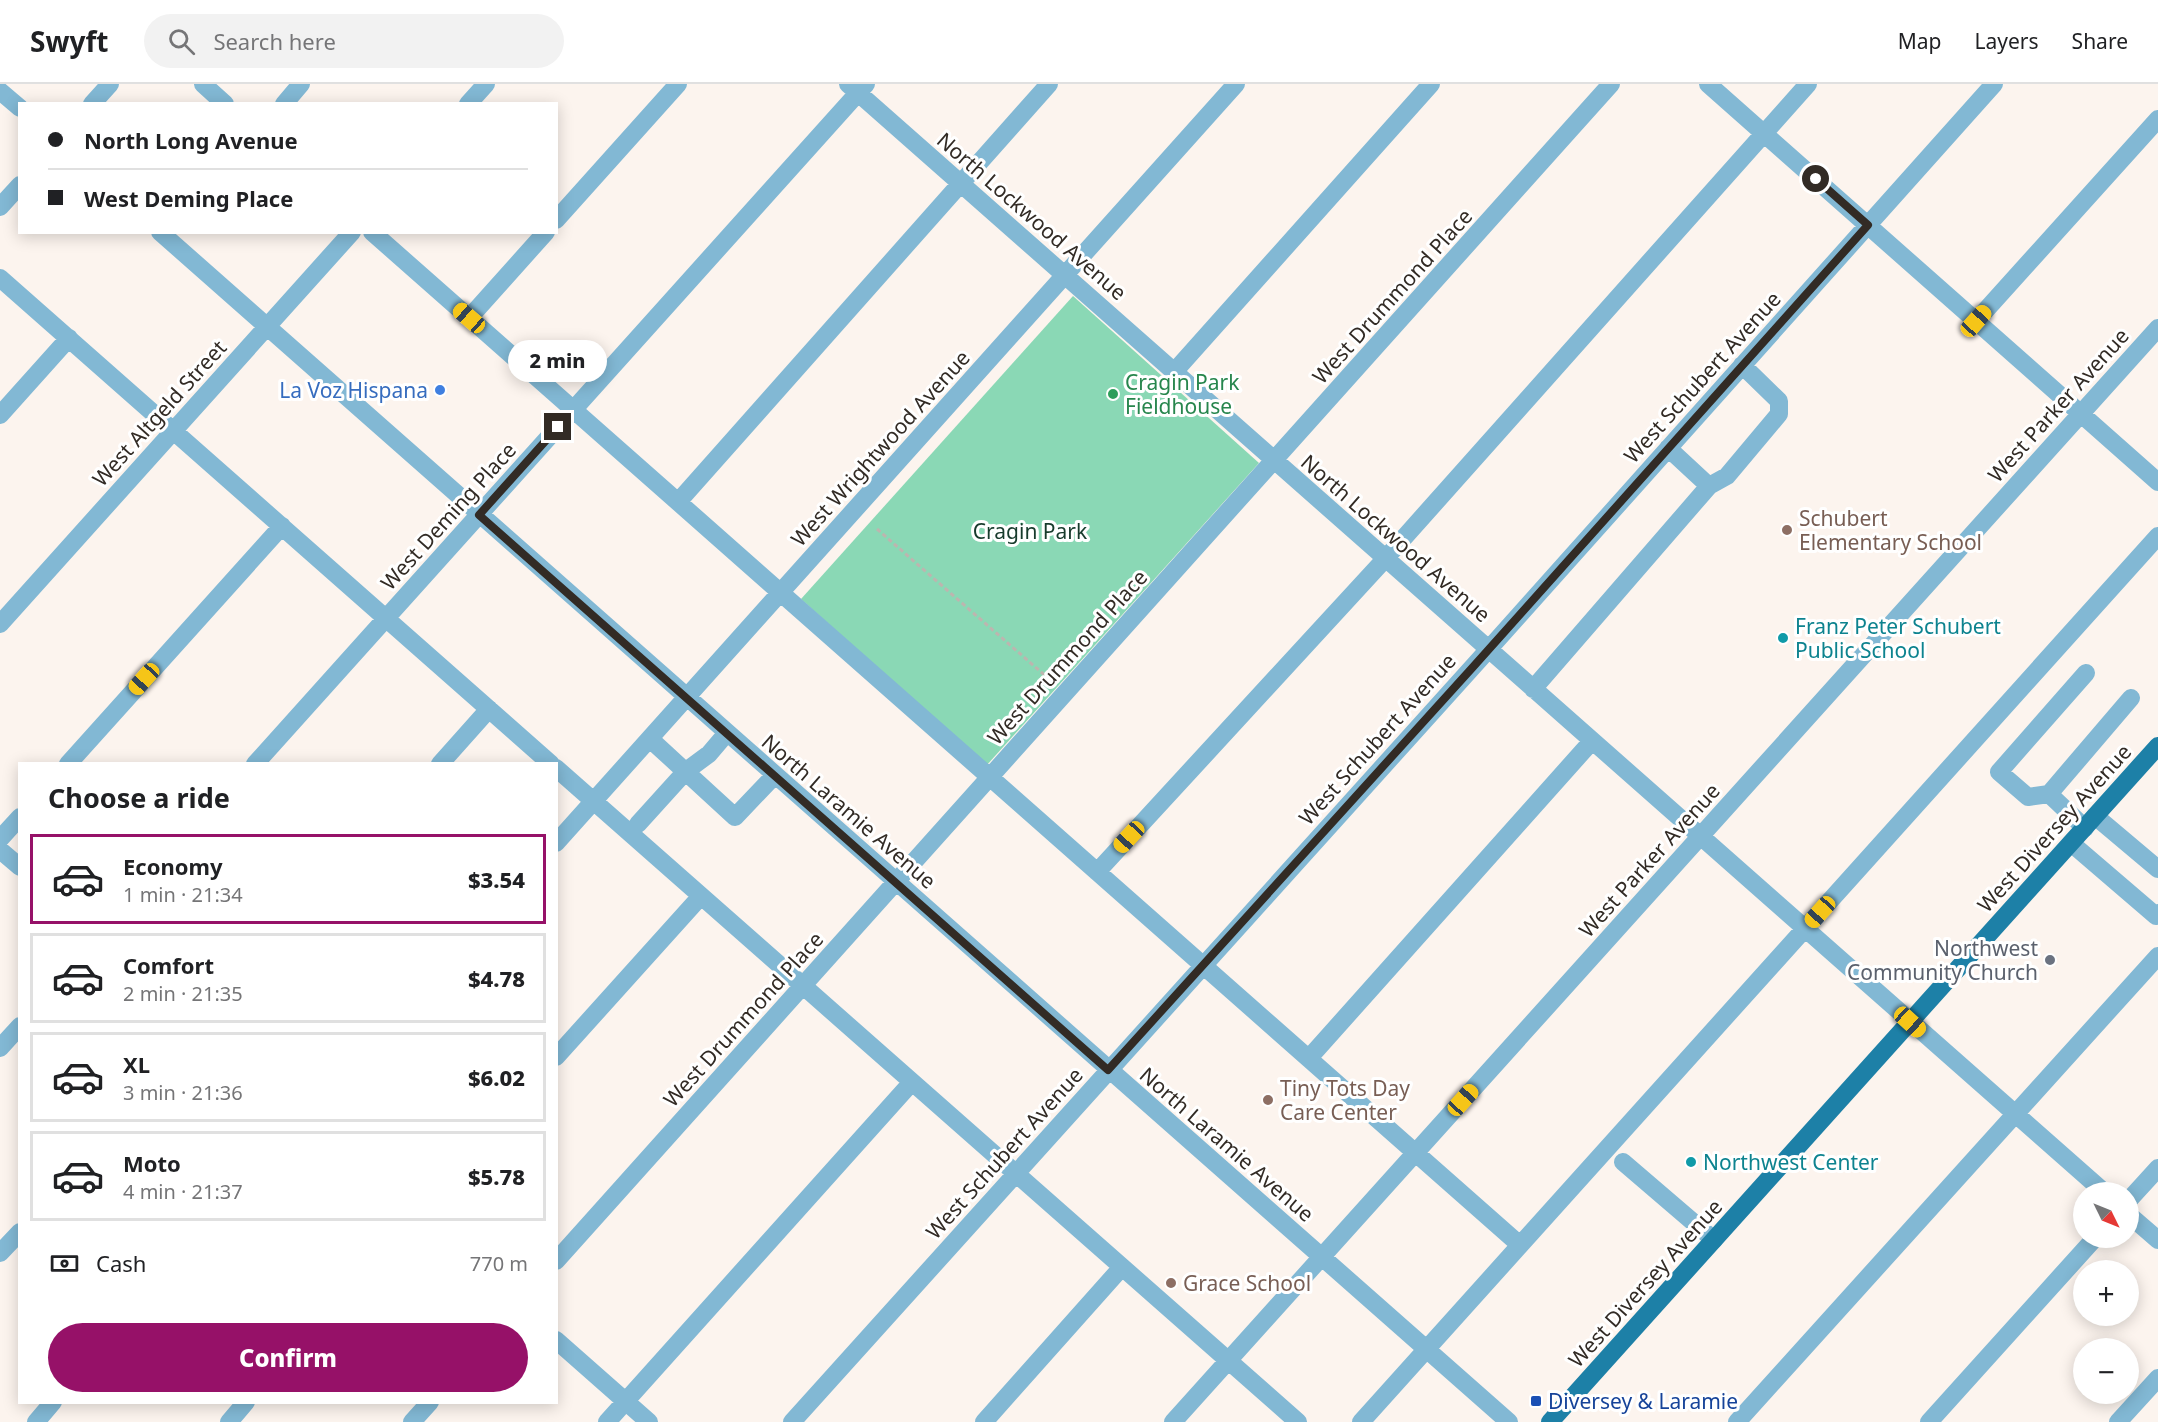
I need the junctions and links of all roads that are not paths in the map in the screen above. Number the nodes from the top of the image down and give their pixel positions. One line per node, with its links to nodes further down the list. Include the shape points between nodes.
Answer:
1 (110, 84): 15 (street)
2 (203, 84): 16 (street)
3 (301, 84): 17 (street)
4 (486, 84): 18 (street)
5 (678, 84): 25 (street)
6 (1049, 84): 22 (street)
7 (1236, 84): 31 (street, West Wrightwood Avenue)
8 (1431, 84): 39 (street)
9 (1611, 84): 45 (street, West Drummond Place)
10 (1708, 84): 21 (street)
11 (1808, 84): 21 (street)
12 (1994, 84): 26 (street, West Schubert Avenue)
13 (857, 87): 22 (street, North Lockwood Avenue); 40 (street, West Deming Place)
14 (0, 91): 19 (street)
15 (94, 102)
16 (223, 102)
17 (286, 102)
18 (470, 102)
19 (18, 106)
20 (2158, 119): 34 (street)
21 (1764, 133): 26 (street); 52 (street)
22 (961, 184): 31 (street, North Lockwood Avenue); 48 (street)
23 (18, 187): 24 (street)
24 (0, 207)
25 (558, 218)
26 (1868, 225): 34 (street); 38 (street, West Schubert Avenue)
27 (162, 234): 35 (street, North Laramie Avenue)
28 (349, 234): 35 (street, West Altgeld Street)
29 (374, 234): 33 (street)
30 (544, 234): 33 (street)
31 (1065, 276): 39 (street, North Lockwood Avenue); 53 (street, West Wrightwood Avenue)
32 (0, 278): 37 (street)
33 (469, 318): 40 (street)
34 (1976, 321): 41 (street)
35 (266, 327): 43 (street, West Altgeld Street); 49 (street, North Laramie Avenue)
36 (2158, 328): 41 (street, West Parker Avenue)
37 (69, 338): 42 (street); 43 (street)
38 (1742, 365): 44 (street, West Schubert Avenue); 47 (street, via 1779,401 1779,414 1727,476)
39 (1174, 372): 45 (street, North Lockwood Avenue)
40 (573, 410): 48 (street); 49 (street, West Deming Place)
41 (2081, 414): 46 (street); 79 (street, West Parker Avenue)
42 (0, 415)
43 (173, 431): 50 (street); 55 (street, West Altgeld Street)
44 (1668, 448): 47 (street); 56 (street, West Schubert Avenue)
45 (1274, 460): 52 (street, North Lockwood Avenue); 73 (street, West Drummond Place)
46 (2158, 482)
47 (1709, 486): 58 (street)
48 (678, 502): 53 (street)
49 (479, 515): 54 (street, West Deming Place); 59 (street, North Laramie Avenue)
50 (282, 526): 54 (street); 66 (street)
51 (2158, 536): 90 (street)
52 (1385, 559): 56 (street, North Lockwood Avenue); 86 (street)
53 (781, 593): 59 (street, West Wrightwood Avenue); 73 (street)
54 (386, 618): 61 (street); 67 (street, West Deming Place)
55 (0, 624)
56 (1488, 650): 58 (street, North Lockwood Avenue); 92 (street, West Schubert Avenue)
57 (2086, 673): 74 (street, via 1998,772 2028,797)
58 (1533, 689): 64 (street, North Lockwood Avenue)
59 (686, 698): 62 (street, North Laramie Avenue); 63 (street, West Wrightwood Avenue)
60 (2131, 698): 74 (street)
61 (489, 709): 68 (street); 69 (street)
62 (726, 734): 71 (street, via 709,754); 72 (street, North Laramie Avenue)
63 (650, 739): 71 (street); 75 (street, West Wrightwood Avenue)
64 (1592, 741): 79 (street, North Lockwood Avenue); 98 (street)
65 (2158, 746): 77 (main road, West Diversey Avenue)
66 (70, 762)
67 (257, 762)
68 (442, 762)
69 (549, 762)
70 (558, 770): 75 (street)
71 (686, 771): 72 (street, via 735,817); 78 (street)
72 (774, 776): 87 (street, North Laramie Avenue)
73 (990, 777): 86 (street); 87 (street, West Drummond Place)
74 (2049, 794): 77 (street)
75 (594, 801): 81 (street, West Wrightwood Avenue); 88 (street)
76 (18, 819): 80 (street)
77 (2090, 822): 82 (main road, West Diversey Avenue); 85 (street)
78 (638, 824)
79 (1700, 837): 90 (street, North Lockwood Avenue); 102 (street, West Parker Avenue)
80 (0, 839)
81 (558, 841)
82 (2071, 843): 89 (street); 94 (main road, West Diversey Avenue)
83 (0, 849): 84 (street)
84 (18, 865)
85 (2158, 869)
86 (1097, 872): 92 (street)
87 (896, 883): 93 (street, West Drummond Place); 99 (street, North Laramie Avenue)
88 (701, 896): 93 (street); 97 (street)
89 (2158, 914)
90 (1804, 929): 94 (street, North Lockwood Avenue); 112 (street)
91 (2158, 956): 101 (street)
92 (1203, 965): 98 (street); 99 (street, West Schubert Avenue)
93 (803, 986): 100 (street); 116 (street, West Drummond Place)
94 (1910, 1022): 101 (street, North Lockwood Avenue); 110 (main road, West Diversey Avenue)
95 (18, 1028): 96 (street)
96 (0, 1048)
97 (558, 1055)
98 (1309, 1058): 102 (street)
99 (1108, 1070): 105 (street, West Schubert Avenue); 115 (street, North Laramie Avenue)
100 (912, 1082): 105 (street); 122 (street)
101 (2015, 1115): 106 (street, North Lockwood Avenue); 138 (street)
102 (1416, 1153): 112 (street); 115 (street, West Parker Avenue)
103 (1623, 1162): 110 (street)
104 (2158, 1168): 107 (street)
105 (1016, 1173): 117 (street); 131 (street, West Schubert Avenue)
106 (2092, 1182)
107 (2139, 1189)
108 (2139, 1224): 111 (street)
109 (18, 1234): 114 (street)
110 (1714, 1240): 137 (main road, West Diversey Avenue)
111 (2158, 1240)
112 (1520, 1245): 119 (street)
113 (2087, 1248): 139 (street)
114 (0, 1253)
115 (1321, 1258): 119 (street, North Laramie Avenue); 120 (street, West Parker Avenue)
116 (558, 1259)
117 (1122, 1267): 120 (street); 132 (street)
118 (558, 1342): 122 (street)
119 (1426, 1349): 135 (street); 136 (street, North Laramie Avenue)
120 (1229, 1361): 133 (street, West Parker Avenue); 134 (street)
121 (2158, 1377): 140 (street)
122 (626, 1401): 129 (street); 130 (street)
123 (51, 1404): 126 (street)
124 (244, 1404): 127 (street)
125 (428, 1404): 128 (street)
126 (36, 1422)
127 (229, 1422)
128 (412, 1422)
129 (607, 1422)
130 (649, 1422)
131 (792, 1422)
132 (984, 1422)
133 (1173, 1422)
134 (1298, 1422)
135 (1361, 1422)
136 (1509, 1422)
137 (1550, 1422)
138 (1737, 1422)
139 (1929, 1422)
140 (2118, 1422)

